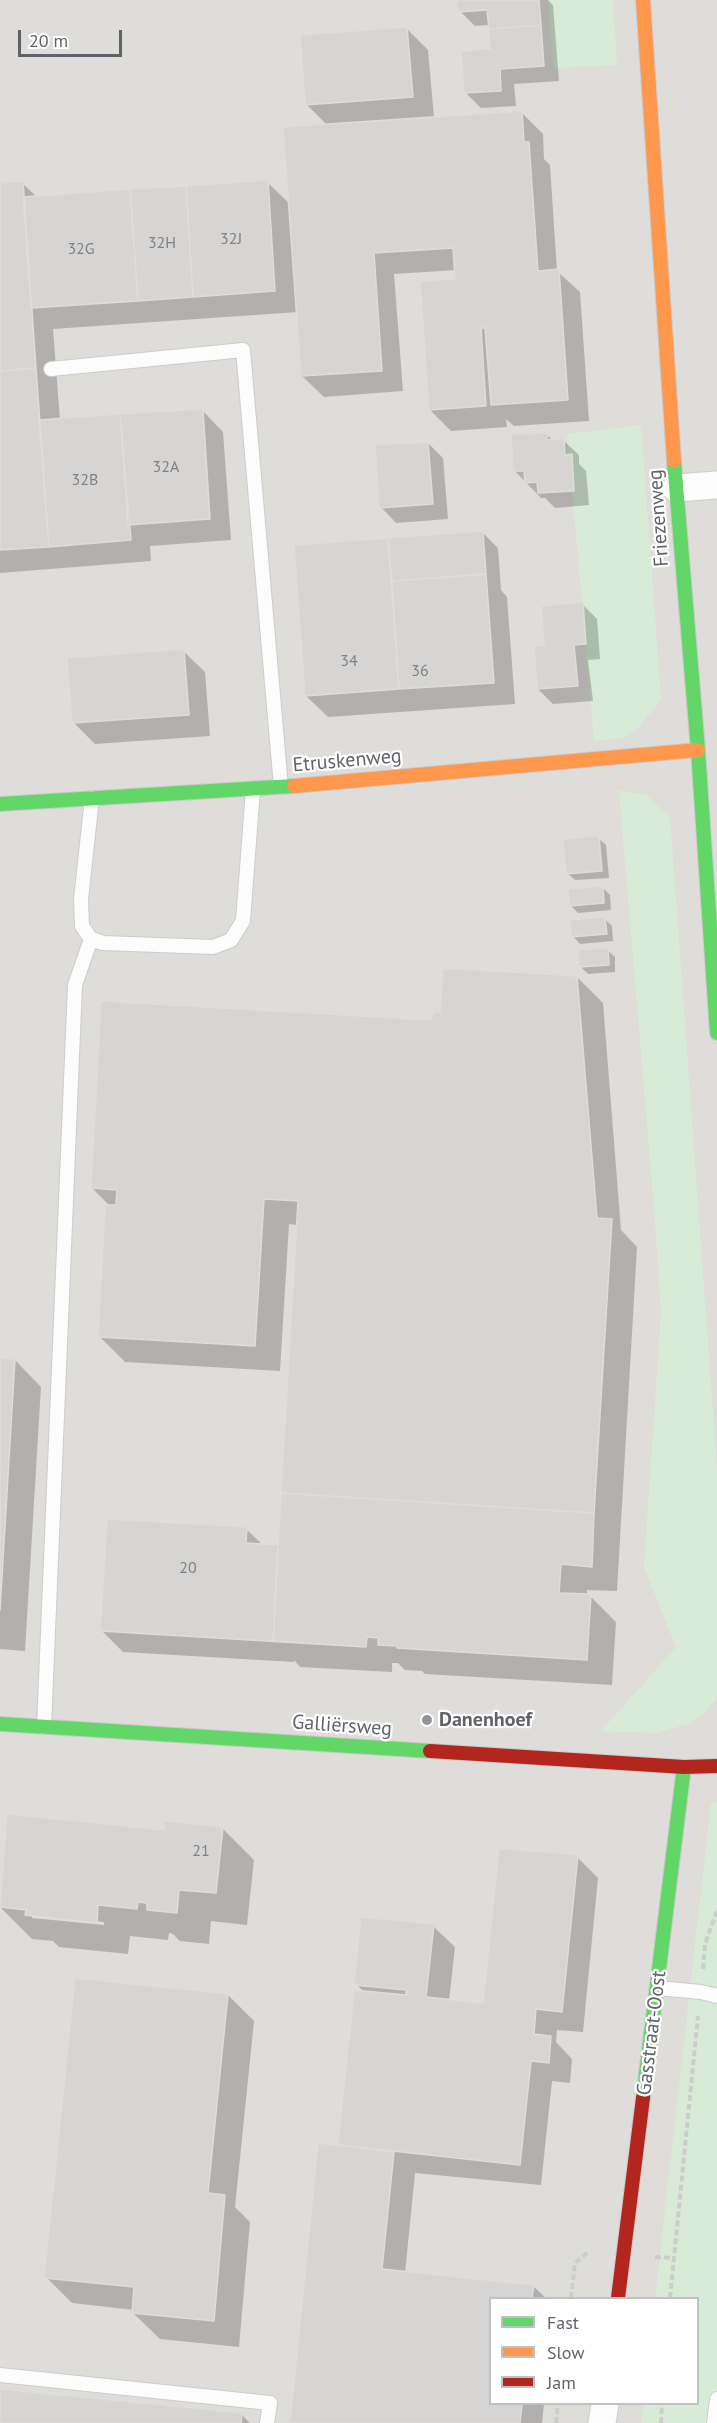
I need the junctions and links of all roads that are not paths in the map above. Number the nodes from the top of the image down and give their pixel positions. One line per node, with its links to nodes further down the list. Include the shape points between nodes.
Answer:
1 (643, 0): 4 (street, Friezenweg)
2 (51, 369): 6 (lane, via 243,350)
3 (717, 485): 4 (street)
4 (676, 488): 5 (street, Friezenweg)
5 (698, 750): 6 (street, Etruskenweg); 11 (street, Friezenweg)
6 (280, 787): 7 (street, Etruskenweg)
7 (253, 789): 8 (street, Etruskenweg); 10 (lane, via 243,921 231,940 213,947 103,943)
8 (92, 798): 9 (street, Etruskenweg); 10 (lane, via 81,899 82,926)
9 (0, 804)
10 (91, 939): 13 (lane, via 75,985)
11 (717, 1033)
12 (0, 1724): 13 (street, Galliërsweg)
13 (44, 1726): 15 (street, Galliërsweg)
14 (717, 1766): 15 (street, Galliërsweg)
15 (684, 1767): 16 (street, Gasstraat-Oost)
16 (657, 1988): 17 (lane); 18 (street, Gasstraat-Oost)
17 (717, 1996)
18 (618, 2297)
19 (0, 2375): 22 (lane, via 270,2403)
20 (717, 2399): 24 (lane)
21 (604, 2405): 23 (street)
22 (267, 2423)
23 (602, 2423)
24 (714, 2423)

